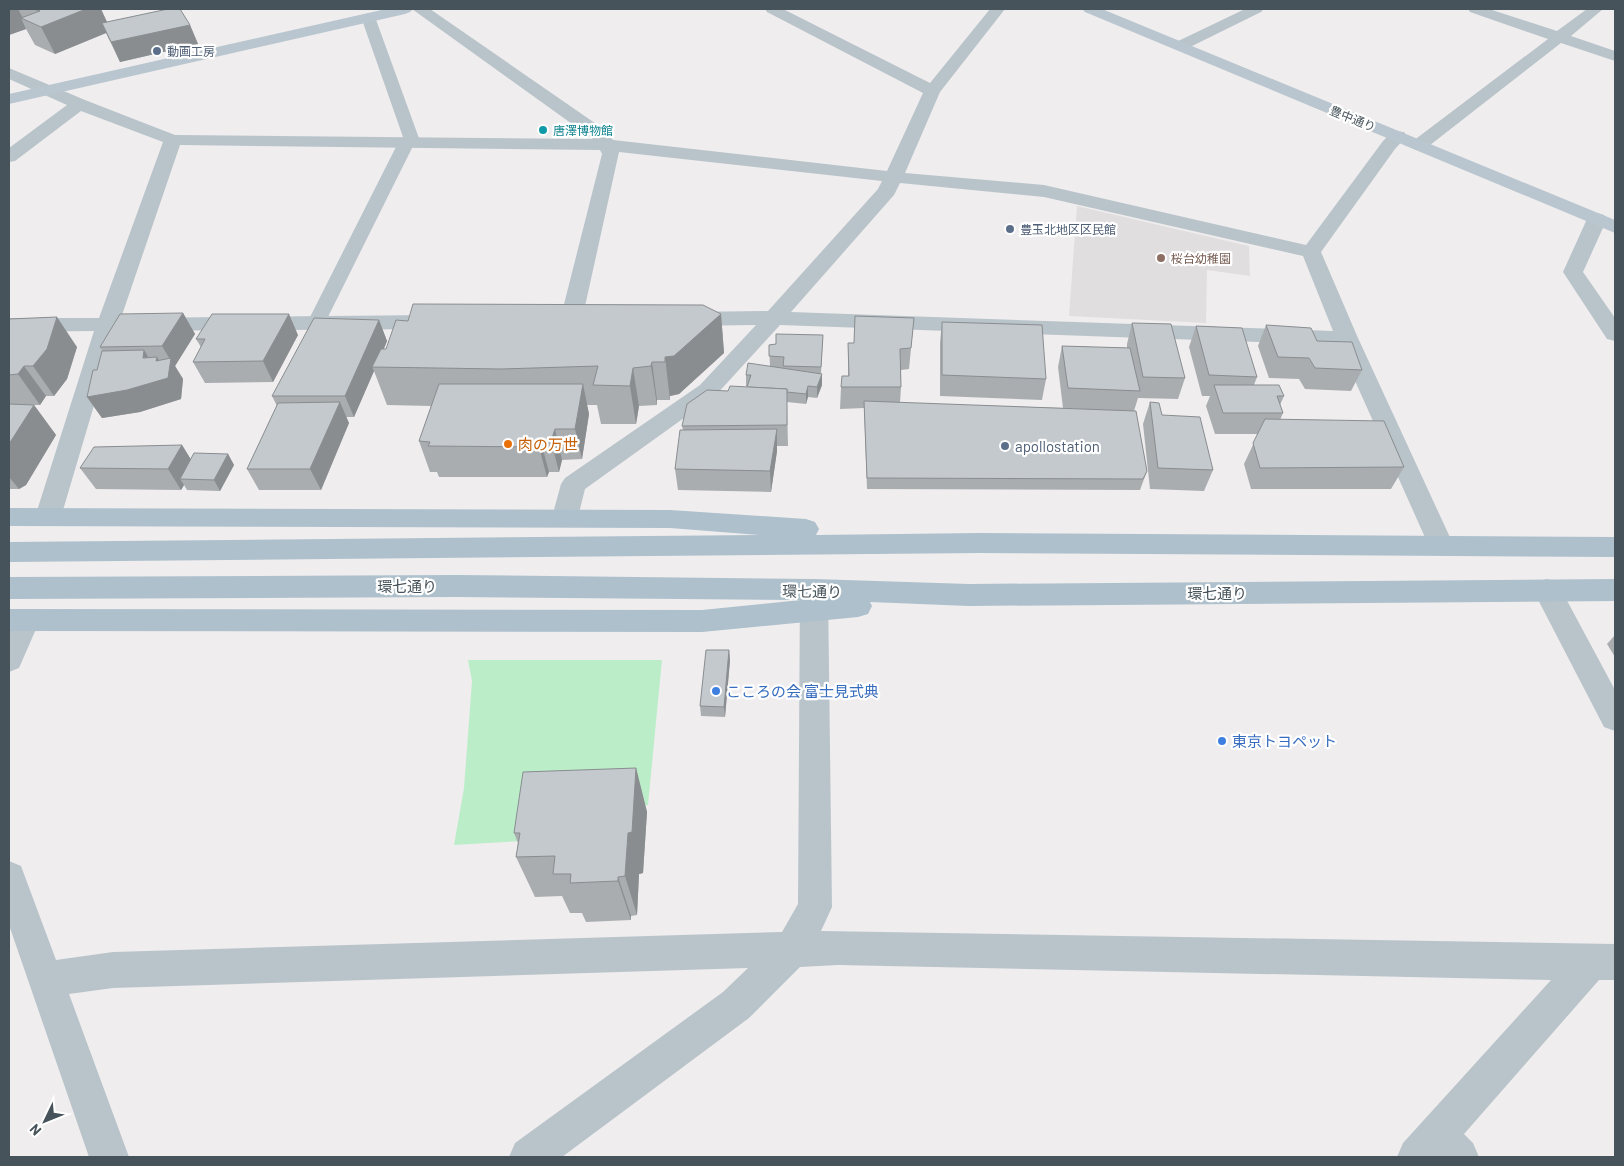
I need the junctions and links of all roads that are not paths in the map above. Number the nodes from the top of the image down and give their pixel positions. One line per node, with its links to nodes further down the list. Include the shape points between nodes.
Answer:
1 (404, 9): 9 (street)
2 (420, 9): 21 (street, via 596,132)
3 (772, 9): 15 (street)
4 (998, 9): 15 (street)
5 (1090, 9): 11 (street, 豊中通り)
6 (1256, 9): 11 (street)
7 (1475, 9): 10 (street)
8 (1596, 9): 10 (street)
9 (368, 17): 14 (street); 20 (lane)
10 (1560, 38): 12 (street); 22 (street)
11 (1180, 46): 18 (street, 豊中通り)
12 (1615, 56)
13 (9, 73): 14 (street)
14 (49, 90): 16 (street); 17 (street)
15 (932, 91): 24 (street)
16 (9, 100)
17 (79, 104): 19 (street); 23 (street)
18 (1398, 136): 22 (street, 豊中通り); 26 (street)
19 (173, 140): 20 (street); 33 (street)
20 (410, 141): 21 (street); 31 (lane)
21 (608, 144): 24 (street); 28 (street, via 611,154)
22 (1419, 145): 25 (street, 豊中通り)
23 (9, 157)
24 (892, 177): 26 (street, via 1044,191); 27 (street, via 887,191)
25 (1606, 223): 34 (street, via 1573,272)
26 (1311, 252): 35 (street)
27 (774, 318): 29 (street); 35 (street); 38 (street, via 708,390 574,484)
28 (571, 320)
29 (668, 320)
30 (456, 322): 31 (street)
31 (316, 323): 33 (street)
32 (9, 325): 33 (street)
33 (107, 325): 37 (street)
34 (1615, 334)
35 (1348, 338): 40 (street)
36 (9, 517): 37 (main road)
37 (48, 517): 38 (main road)
38 (565, 517): 39 (main road, via 670,519)
39 (980, 543): 40 (main road); 42 (main road)
40 (1441, 546): 41 (main road)
41 (1615, 547)
42 (9, 552)
43 (9, 588): 46 (main road, 環七通り, via 456,586)
44 (1547, 590): 45 (main road, 環七通り); 46 (main road, 環七通り, via 969,595); 49 (street)
45 (1615, 590)
46 (814, 600): 47 (main road, via 702,621); 51 (street, via 815,907)
47 (17, 620): 48 (street)
48 (9, 660)
49 (1615, 718)
50 (9, 877): 53 (street)
51 (792, 950): 52 (street, via 838,948); 53 (street, via 113,970); 55 (street, via 736,1005)
52 (1603, 962): 54 (street)
53 (46, 979): 56 (street)
54 (1438, 1150)
55 (542, 1153)
56 (109, 1157)

